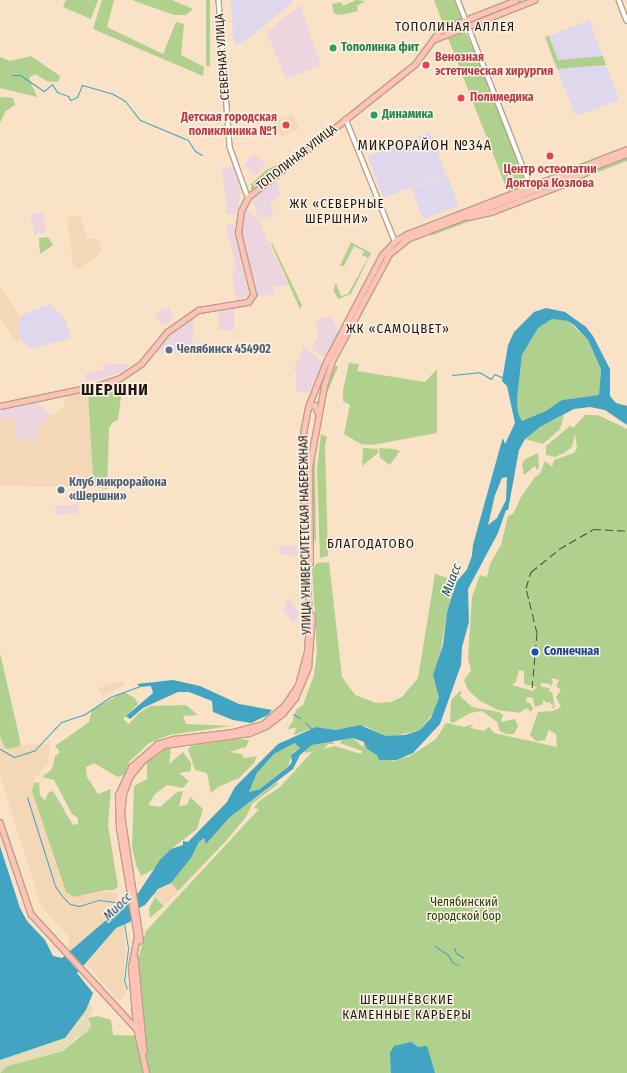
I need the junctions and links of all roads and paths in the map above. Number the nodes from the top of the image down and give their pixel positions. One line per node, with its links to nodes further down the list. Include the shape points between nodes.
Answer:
1 (219, 0): 15 (street, СЕВЕРНАЯ УЛИЦА, via 230,147)
2 (458, 0): 6 (street)
3 (516, 0): 6 (main road, ТОПОЛИНАЯ УЛИЦА)
4 (534, 0): 8 (main road)
5 (619, 0): 7 (street)
6 (466, 19): 8 (street); 9 (main road, ТОПОЛИНАЯ УЛИЦА, via 440,30)
7 (627, 21)
8 (468, 26): 9 (main road); 14 (street)
9 (430, 42): 10 (main road, ТОПОЛИНАЯ УЛИЦА, via 415,64)
10 (346, 119): 15 (main road, ТОПОЛИНАЯ УЛИЦА); 17 (street)
11 (627, 149): 14 (main road, УЛИЦА УНИВЕРСИТЕТСКАЯ НАБЕРЕЖНАЯ)
12 (627, 154): 13 (main road, УЛИЦА УНИВЕРСИТЕТСКАЯ НАБЕРЕЖНАЯ)
13 (603, 163): 14 (main road, УЛИЦА УНИВЕРСИТЕТСКАЯ НАБЕРЕЖНАЯ); 16 (main road, via 561,185 491,212)
14 (532, 188): 16 (main road, УЛИЦА УНИВЕРСИТЕТСКАЯ НАБЕРЕЖНАЯ); 17 (main road, УЛИЦА УНИВЕРСИТЕТСКАЯ НАБЕРЕЖНАЯ, via 407,234)
15 (248, 197): 18 (main road, via 241,211 238,233 252,290 251,299 242,303 199,310 167,332 141,364 120,378 100,385)
16 (457, 219): 17 (main road, УЛИЦА УНИВЕРСИТЕТСКАЯ НАБЕРЕЖНАЯ)
17 (396, 243): 19 (main road, УЛИЦА УНИВЕРСИТЕТСКАЯ НАБЕРЕЖНАЯ, via 382,256 326,362); 20 (main road, УЛИЦА УНИВЕРСИТЕТСКАЯ НАБЕРЕЖНАЯ, via 333,359)
18 (0, 406)
19 (308, 408): 20 (main road, via 315,405); 21 (main road, УЛИЦА УНИВЕРСИТЕТСКАЯ НАБЕРЕЖНАЯ)
20 (318, 414): 22 (main road, УЛИЦА УНИВЕРСИТЕТСКАЯ НАБЕРЕЖНАЯ)
21 (304, 428): 22 (main road, via 306,434); 24 (main road, УЛИЦА УНИВЕРСИТЕТСКАЯ НАБЕРЕЖНАЯ, via 302,463 309,620 307,651 298,685 284,706 263,724 233,732 173,738 157,744 140,757 126,775 118,795 117,816)
22 (314, 434): 24 (main road, УЛИЦА УНИВЕРСИТЕТСКАЯ НАБЕРЕЖНАЯ, via 308,488 312,638 302,684 282,714 266,726 241,734 173,742 144,759 124,788)
23 (0, 822): 27 (main road, via 31,914)
24 (122, 839): 25 (main road, УЛИЦА УНИВЕРСИТЕТСКАЯ НАБЕРЕЖНАЯ)
25 (138, 929): 26 (main road, УЛИЦА УНИВЕРСИТЕТСКАЯ НАБЕРЕЖНАЯ, via 131,967); 29 (main road, УЛИЦА УНИВЕРСИТЕТСКАЯ НАБЕРЕЖНАЯ, via 140,942 135,962)
26 (135, 1008): 27 (main road); 28 (main road, УЛИЦА УНИВЕРСИТЕТСКАЯ НАБЕРЕЖНАЯ)
27 (125, 1014): 28 (main road)
28 (136, 1028): 29 (main road); 30 (main road)
29 (144, 1039): 30 (main road, УЛИЦА УНИВЕРСИТЕТСКАЯ НАБЕРЕЖНАЯ)
30 (143, 1056): 31 (main road)
31 (146, 1073)

